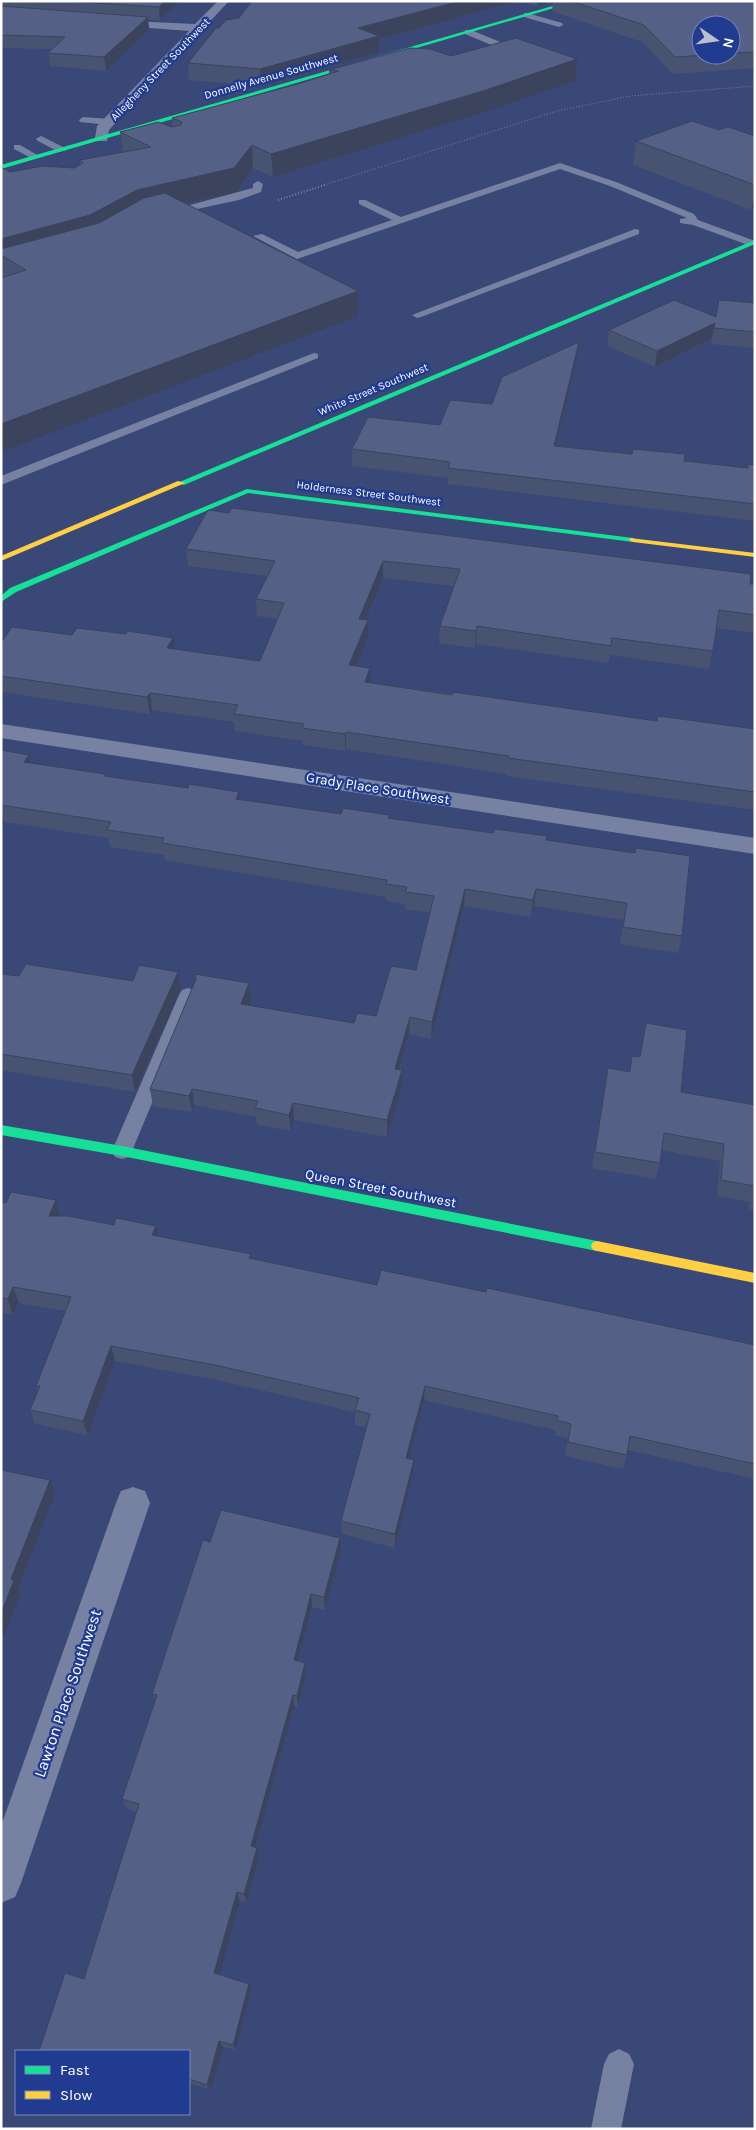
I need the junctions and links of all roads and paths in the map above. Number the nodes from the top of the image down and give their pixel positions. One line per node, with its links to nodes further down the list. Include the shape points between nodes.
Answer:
1 (224, 1): 6 (street, Allegheny Street Southwest)
2 (576, 1): 3 (street, Donnelly Avenue Southwest)
3 (527, 15): 5 (lane); 7 (street, Donnelly Avenue Southwest)
4 (100, 21): 6 (street)
5 (559, 25)
6 (198, 28): 15 (street, Allegheny Street Southwest)
7 (468, 32): 8 (lane, via 506,50); 10 (street, Donnelly Avenue Southwest)
8 (484, 59)
9 (755, 86): 26 (path, via 630,96 557,111)
10 (271, 89): 11 (lane); 12 (street, Donnelly Avenue Southwest)
11 (288, 95)
12 (197, 111): 13 (lane); 16 (street, Donnelly Avenue Southwest)
13 (213, 118)
14 (84, 120): 15 (lane)
15 (109, 122): 18 (street, Allegheny Street Southwest, via 102,130)
16 (132, 129): 17 (lane); 18 (street, Donnelly Avenue Southwest)
17 (152, 136)
18 (102, 138): 21 (street, Donnelly Avenue Southwest)
19 (42, 139): 21 (lane)
20 (17, 147): 22 (lane)
21 (62, 150): 22 (street, Donnelly Avenue Southwest)
22 (36, 157): 23 (street, Donnelly Avenue Southwest)
23 (2, 168): 24 (lane)
24 (14, 177)
25 (258, 184): 28 (lane, via 258,190 239,197)
26 (277, 200)
27 (362, 202): 29 (lane)
28 (162, 214)
29 (399, 220): 31 (lane, via 297,256); 32 (lane, via 560,166 636,194 633,201 682,221 694,222)
30 (635, 232): 33 (lane)
31 (258, 236)
32 (753, 243): 37 (street, White Street Southwest)
33 (417, 315)
34 (314, 356): 35 (lane)
35 (1, 481)
36 (755, 555): 38 (street, Holderness Street Southwest, via 247,491 13,590)
37 (1, 559)
38 (1, 600)
39 (1, 731): 40 (street, Grady Place Southwest)
40 (755, 846)
41 (188, 995): 43 (lane)
42 (1, 1130): 43 (street, Queen Street Southwest)
43 (122, 1151): 44 (street, Queen Street Southwest)
44 (755, 1278)
45 (133, 1503): 46 (street, Lawton Place Southwest)
46 (1, 1883)
47 (619, 2064): 48 (lane)
48 (606, 2129)

